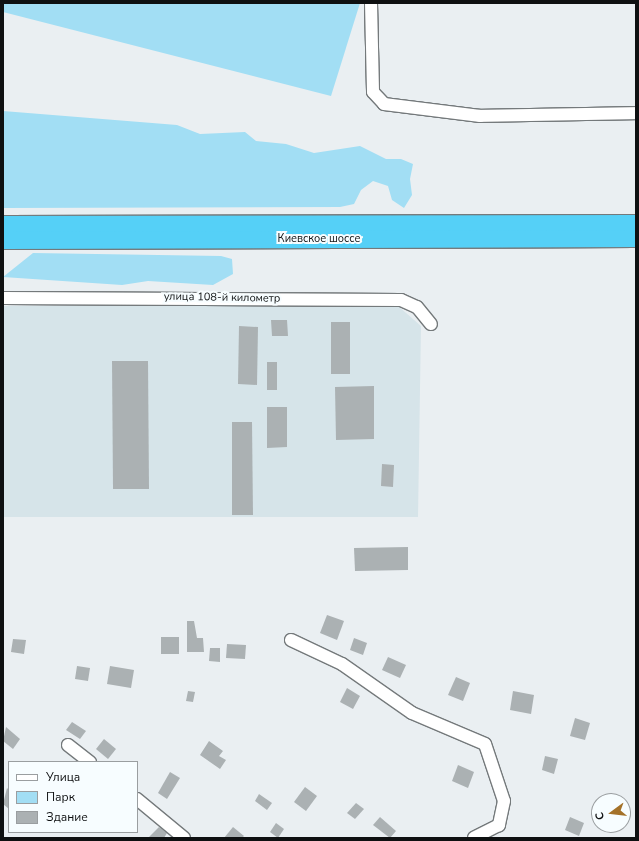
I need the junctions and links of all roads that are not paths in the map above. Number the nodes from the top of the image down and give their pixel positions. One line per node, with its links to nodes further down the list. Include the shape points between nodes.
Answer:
1 (371, 3): 2 (street, via 373,92 384,104 480,116)
2 (636, 113)
3 (636, 223): 5 (highway, Киевское шоссе)
4 (3, 224): 5 (highway, Киевское шоссе)
5 (603, 230): 6 (highway, Киевское шоссе); 7 (highway, Киевское шоссе)
6 (636, 238)
7 (3, 240)
8 (3, 298): 9 (street, улица 108-й километр, via 400,300 417,307)
9 (431, 324)
10 (291, 640): 15 (street, via 342,664 412,713 485,744 504,801 499,825)
11 (68, 745): 12 (street)
12 (89, 761)
13 (138, 800): 14 (street)
14 (184, 838)
15 (474, 838)

